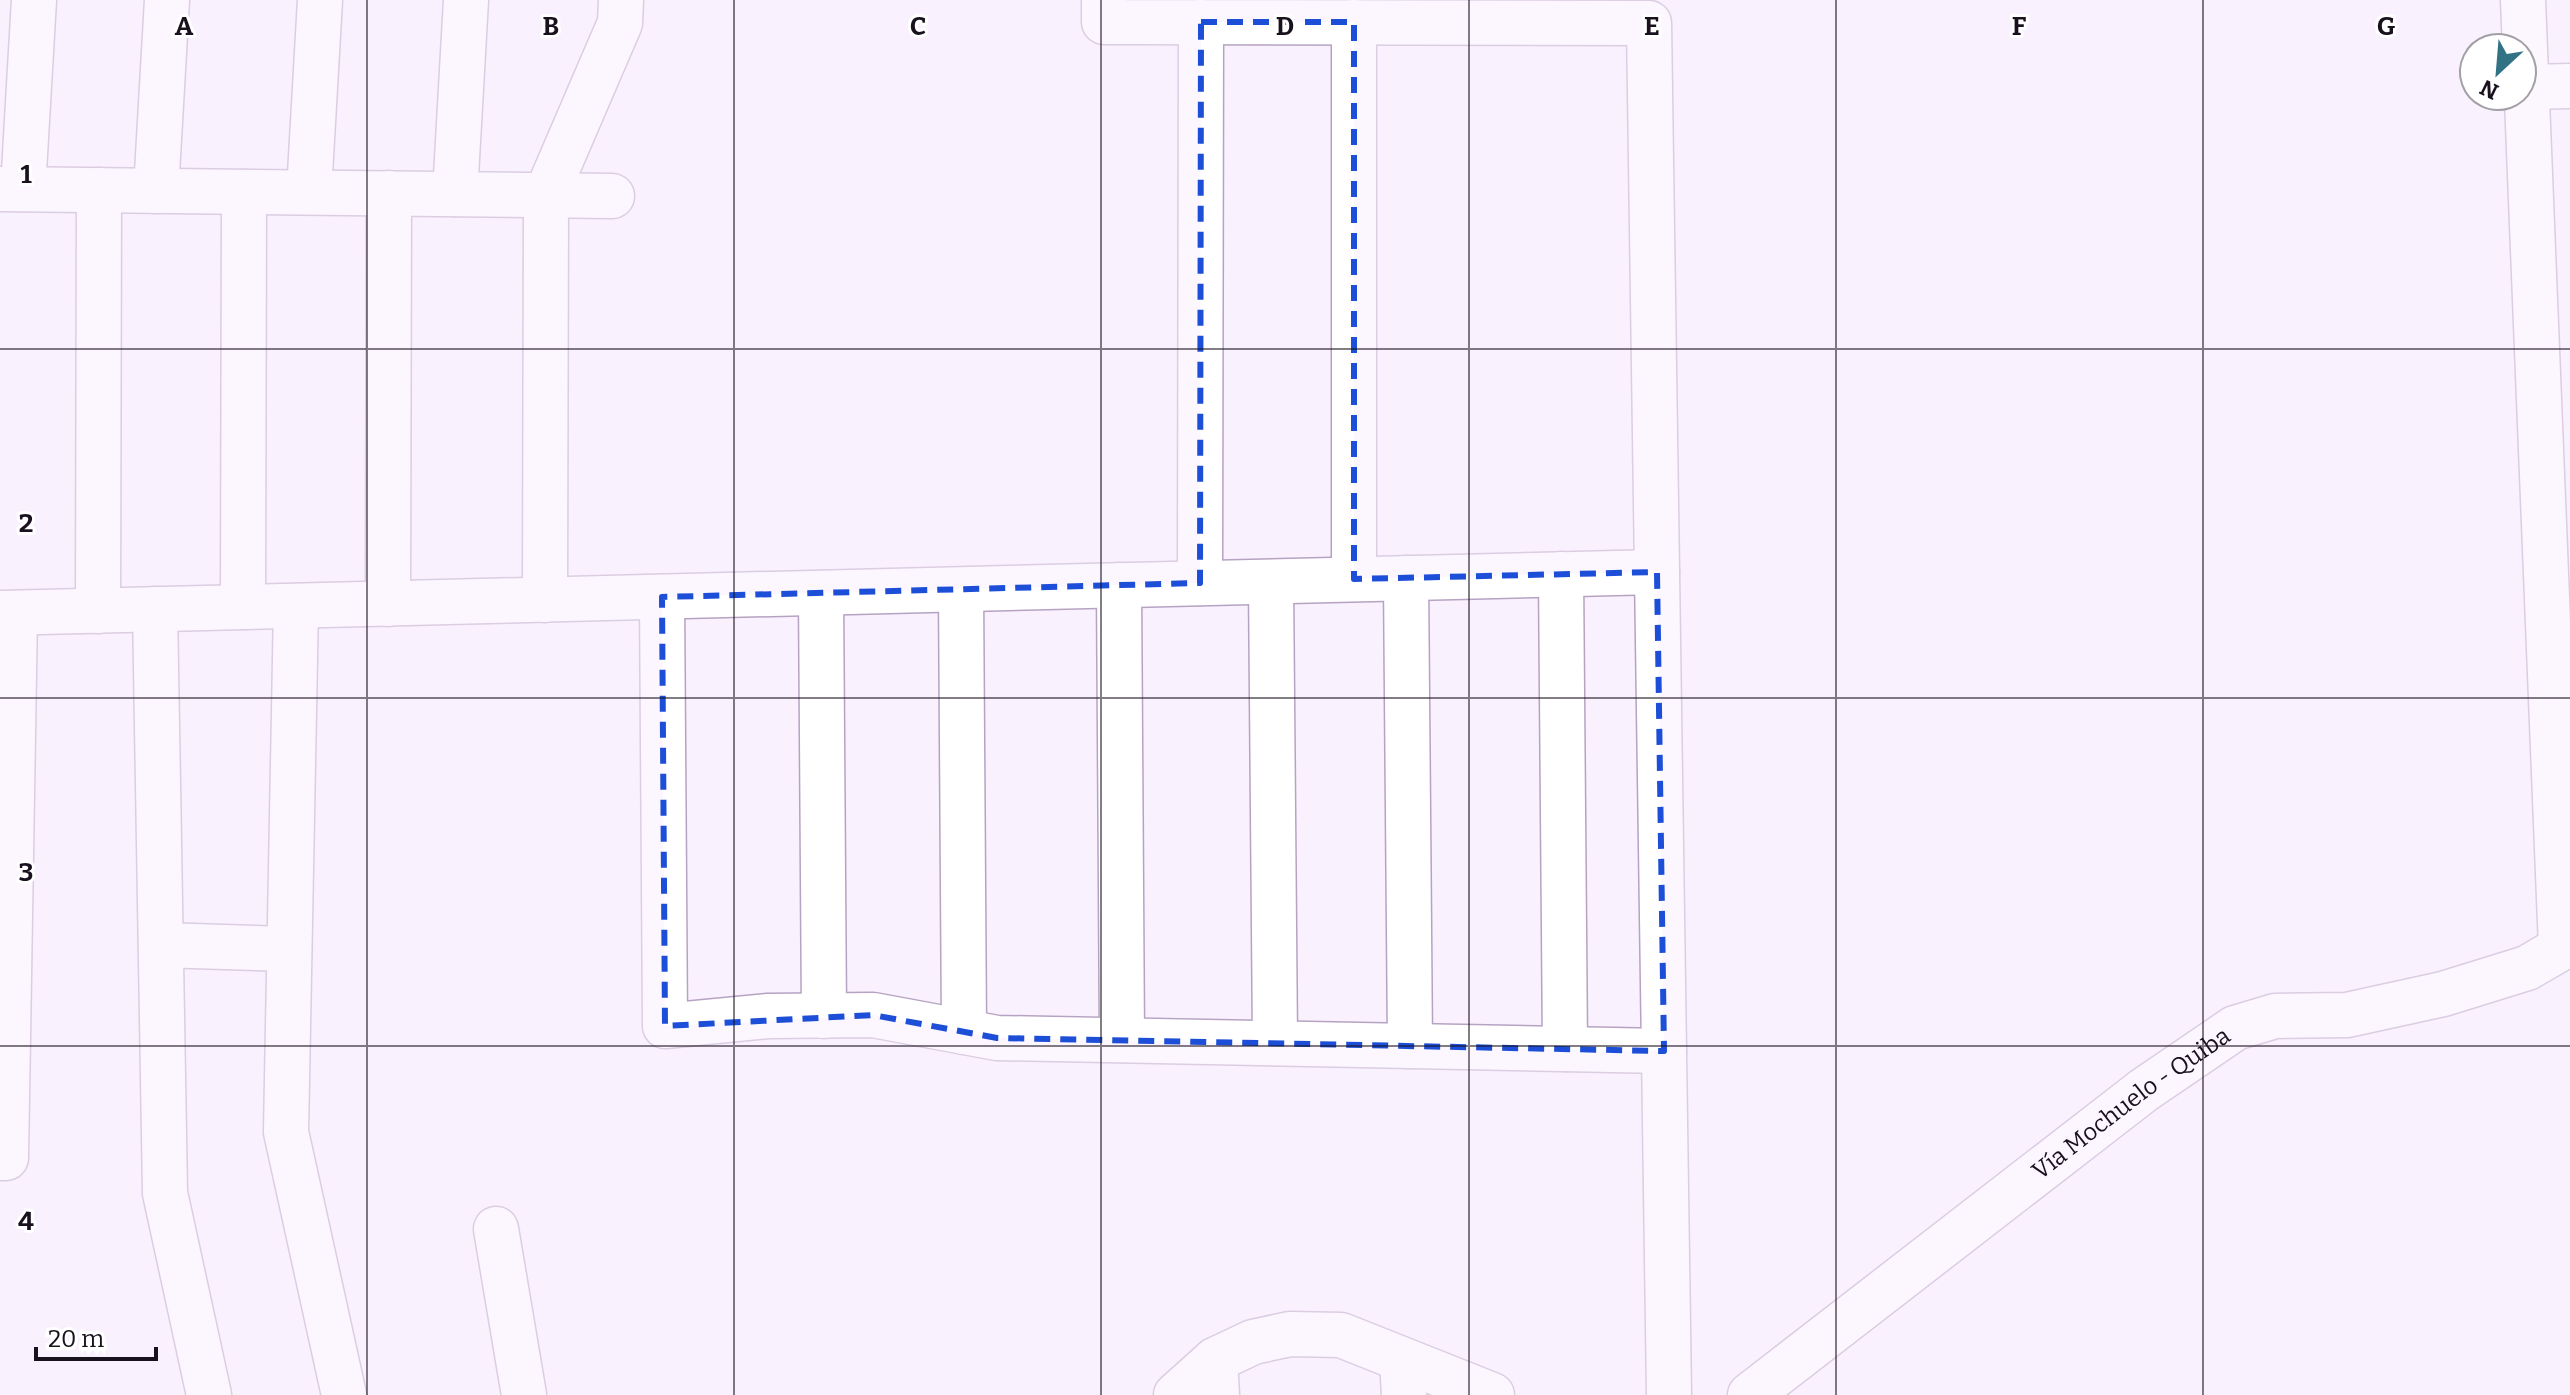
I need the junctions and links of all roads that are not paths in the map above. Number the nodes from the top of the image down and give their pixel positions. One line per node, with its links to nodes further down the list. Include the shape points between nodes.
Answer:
1 (34, 0): 14 (street)
2 (167, 0): 16 (street)
3 (320, 0): 18 (street)
4 (466, 0): 20 (street)
5 (621, 0): 21 (street, via 620,23)
6 (1104, 0): 8 (street, via 1104,22)
7 (2523, 0): 10 (street)
8 (1201, 22): 9 (street); 30 (street)
9 (1354, 22): 25 (street, via 1649,23); 28 (street)
10 (2524, 32)
11 (2570, 86): 12 (street)
12 (2538, 87)
13 (2530, 112): 23 (street)
14 (11, 189): 15 (street)
15 (99, 190): 16 (street); 40 (street)
16 (156, 191): 17 (street)
17 (244, 192): 18 (street); 38 (street)
18 (309, 192): 19 (street)
19 (389, 193): 20 (street); 36 (street)
20 (455, 194): 21 (street)
21 (546, 195): 22 (street); 35 (street)
22 (612, 196)
23 (2551, 233): 24 (street)
24 (2554, 393): 43 (street)
25 (1657, 572): 26 (street); 51 (street)
26 (1561, 574): 27 (street); 50 (street)
27 (1406, 578): 28 (street); 49 (street)
28 (1354, 579): 29 (street)
29 (1271, 582): 30 (street); 48 (street)
30 (1200, 583): 31 (street)
31 (1119, 585): 32 (street); 47 (street)
32 (961, 590): 33 (street); 46 (street)
33 (821, 593): 34 (street); 45 (street)
34 (662, 597): 35 (street); 45 (street, via 665,1026)
35 (545, 600): 36 (street)
36 (388, 604): 37 (street)
37 (296, 606): 38 (street); 44 (street)
38 (243, 607): 39 (street)
39 (155, 609): 40 (street); 42 (street)
40 (98, 611): 41 (street)
41 (8, 613): 52 (street, via 6,1158)
42 (161, 945): 44 (street); 56 (street, via 165,1193)
43 (2566, 945): 62 (street, Vía Mochuelo - Quiba, via 2527,968 2443,994 2347,1015 2275,1016 2235,1028 2144,1090)
44 (289, 949): 57 (street, via 286,1132)
45 (824, 1016): 46 (street, via 873,1015)
46 (964, 1032): 47 (street, via 997,1038)
47 (1122, 1040): 48 (street)
48 (1275, 1043): 49 (street)
49 (1410, 1046): 50 (street)
50 (1565, 1049): 51 (street)
51 (1664, 1051): 61 (street)
52 (0, 1158)
53 (496, 1229): 58 (street)
54 (1403, 1377): 55 (street, via 1341,1335 1290,1334 1253,1342); 60 (street)
55 (1216, 1378): 59 (street)
56 (209, 1395)
57 (344, 1395)
58 (524, 1395)
59 (1176, 1395)
60 (1492, 1395)
61 (1669, 1395)
62 (1750, 1395)

